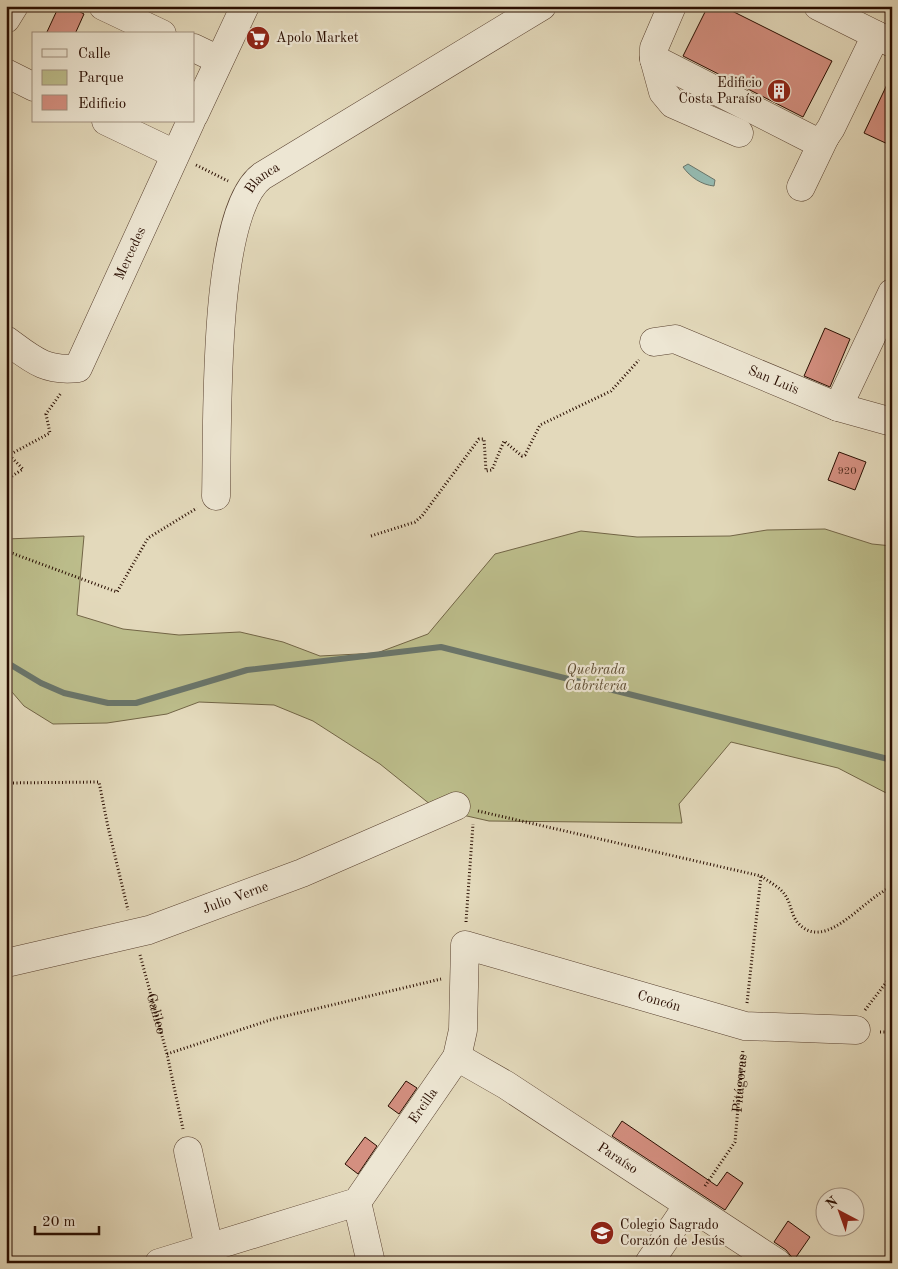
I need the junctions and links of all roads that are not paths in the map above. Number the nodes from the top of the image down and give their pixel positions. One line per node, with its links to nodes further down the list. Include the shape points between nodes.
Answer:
1 (14, 6): 7 (street)
2 (103, 6): 8 (street)
3 (542, 6): 27 (street, Blanca, via 262,176 248,190 231,238 224,276)
4 (672, 6): 11 (street, via 654,48)
5 (818, 6): 9 (street)
6 (241, 7): 12 (street)
7 (6, 20)
8 (158, 32)
9 (884, 39): 19 (street)
10 (195, 48): 12 (street)
11 (654, 59): 18 (street, via 663,92 673,104); 19 (street, via 815,141)
12 (219, 60): 15 (street)
13 (6, 73): 14 (street)
14 (32, 85)
15 (195, 113)
16 (108, 122): 20 (street)
17 (191, 122): 20 (street, Mercedes)
18 (739, 134)
19 (824, 137): 21 (street)
20 (175, 154): 23 (street, Mercedes, via 69,369 35,362)
21 (801, 187)
22 (892, 293): 25 (street)
23 (6, 340)
24 (654, 342): 25 (street, San Luis, via 675,339)
25 (838, 407): 26 (street, San Luis)
26 (892, 422)
27 (216, 496)
28 (456, 806): 30 (street, Julio Verne, via 302,873 134,933)
29 (465, 946): 31 (street, Concón, via 745,1026); 32 (street, Ercilla, via 463,1030)
30 (6, 963)
31 (856, 1030)
32 (457, 1057): 34 (street, Ercilla); 35 (street, Paraíso, via 506,1085)
33 (188, 1151): 36 (street)
34 (357, 1202): 36 (street); 38 (street)
35 (688, 1205): 39 (street); 40 (street, Paraíso)
36 (208, 1248): 37 (street)
37 (159, 1263)
38 (371, 1263)
39 (649, 1263)
40 (778, 1263)

